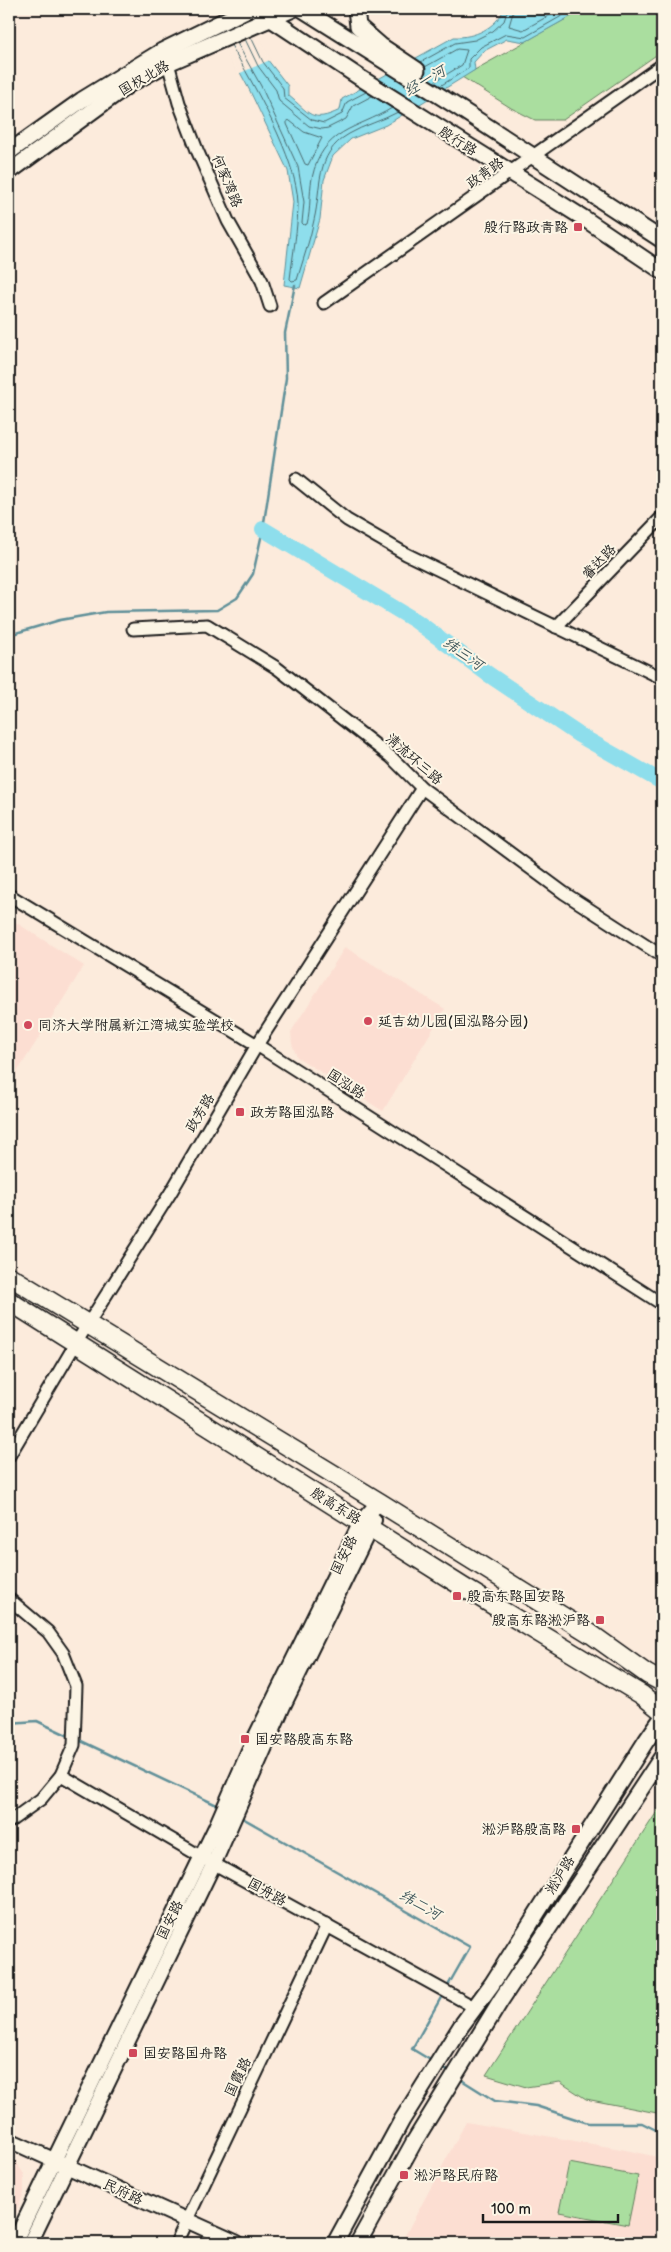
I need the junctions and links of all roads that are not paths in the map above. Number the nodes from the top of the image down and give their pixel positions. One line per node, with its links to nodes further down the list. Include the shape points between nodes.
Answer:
1 (250, 9): 5 (main road, 殷行路); 9 (main road, 国权北路, via 162,51 82,100)
2 (293, 9): 5 (main road, 国权北路)
3 (302, 9): 6 (main road, 殷行路)
4 (356, 9): 6 (main road, via 358,26)
5 (270, 18): 7 (main road, 国权北路); 12 (main road, 殷行路)
6 (395, 61): 10 (main road, 殷行路)
7 (168, 63): 11 (main road, 国权北路, via 128,85); 16 (street, 何家湾路, via 179,103 201,159 228,222 262,281)
8 (662, 65): 10 (street, 政青路)
9 (9, 152)
10 (534, 156): 12 (street, 政青路); 13 (main road, 殷行路)
11 (9, 172)
12 (510, 174): 14 (main road, 殷行路); 15 (street, 政青路)
13 (662, 240)
14 (662, 271)
15 (324, 303)
16 (270, 306)
17 (296, 479): 19 (street, via 348,520 406,554)
18 (662, 517): 19 (street, 睿达路)
19 (556, 627): 21 (street)
20 (133, 629): 22 (street, 清流环三路, via 207,625 277,668 391,757)
21 (662, 678)
22 (422, 788): 24 (street, 清流环三路, via 564,893); 25 (street, 政芳路)
23 (9, 895): 25 (street, 国泓路)
24 (662, 956)
25 (257, 1045): 28 (street, 国泓路); 29 (street, 政芳路, via 171,1192)
26 (9, 1276): 29 (main road, 殷高东路)
27 (9, 1301): 30 (main road, 殷高东路)
28 (662, 1304)
29 (87, 1325): 30 (street, 政芳路); 32 (main road, 殷高东路)
30 (76, 1343): 31 (street, 政芳路); 33 (main road, 殷高东路)
31 (9, 1456)
32 (379, 1502): 33 (street, 国安路); 35 (main road, 殷高东路)
33 (366, 1525): 36 (main road, 殷高东路, via 642,1695); 41 (street, 国安路)
34 (9, 1599): 39 (street, via 48,1632 63,1653 76,1686 74,1745)
35 (662, 1682)
36 (662, 1711)
37 (662, 1718): 45 (main road, 淞沪路)
38 (662, 1757): 46 (main road, 淞沪路)
39 (61, 1775): 40 (street, via 41,1799); 42 (street, 国舟路)
40 (9, 1822)
41 (220, 1831): 42 (street, 国安路); 43 (street, 国安路)
42 (200, 1856): 43 (street, 国舟路); 48 (street, 国安路)
43 (214, 1863): 44 (street, 国舟路); 48 (street, 国安路)
44 (327, 1925): 45 (street, 国舟路); 49 (street, 国霞路)
45 (475, 2007): 46 (street); 54 (main road, 淞沪路, via 402,2120)
46 (491, 2017): 55 (main road, 淞沪路, via 414,2142)
47 (9, 2140): 48 (street, 民府路)
48 (61, 2163): 49 (street, 民府路); 50 (street, 国安路); 51 (street, 国安路)
49 (186, 2220): 52 (street, 国霞路); 53 (street, 民府路)
50 (14, 2243)
51 (30, 2243)
52 (176, 2243)
53 (237, 2243)
54 (334, 2243)
55 (358, 2243)

